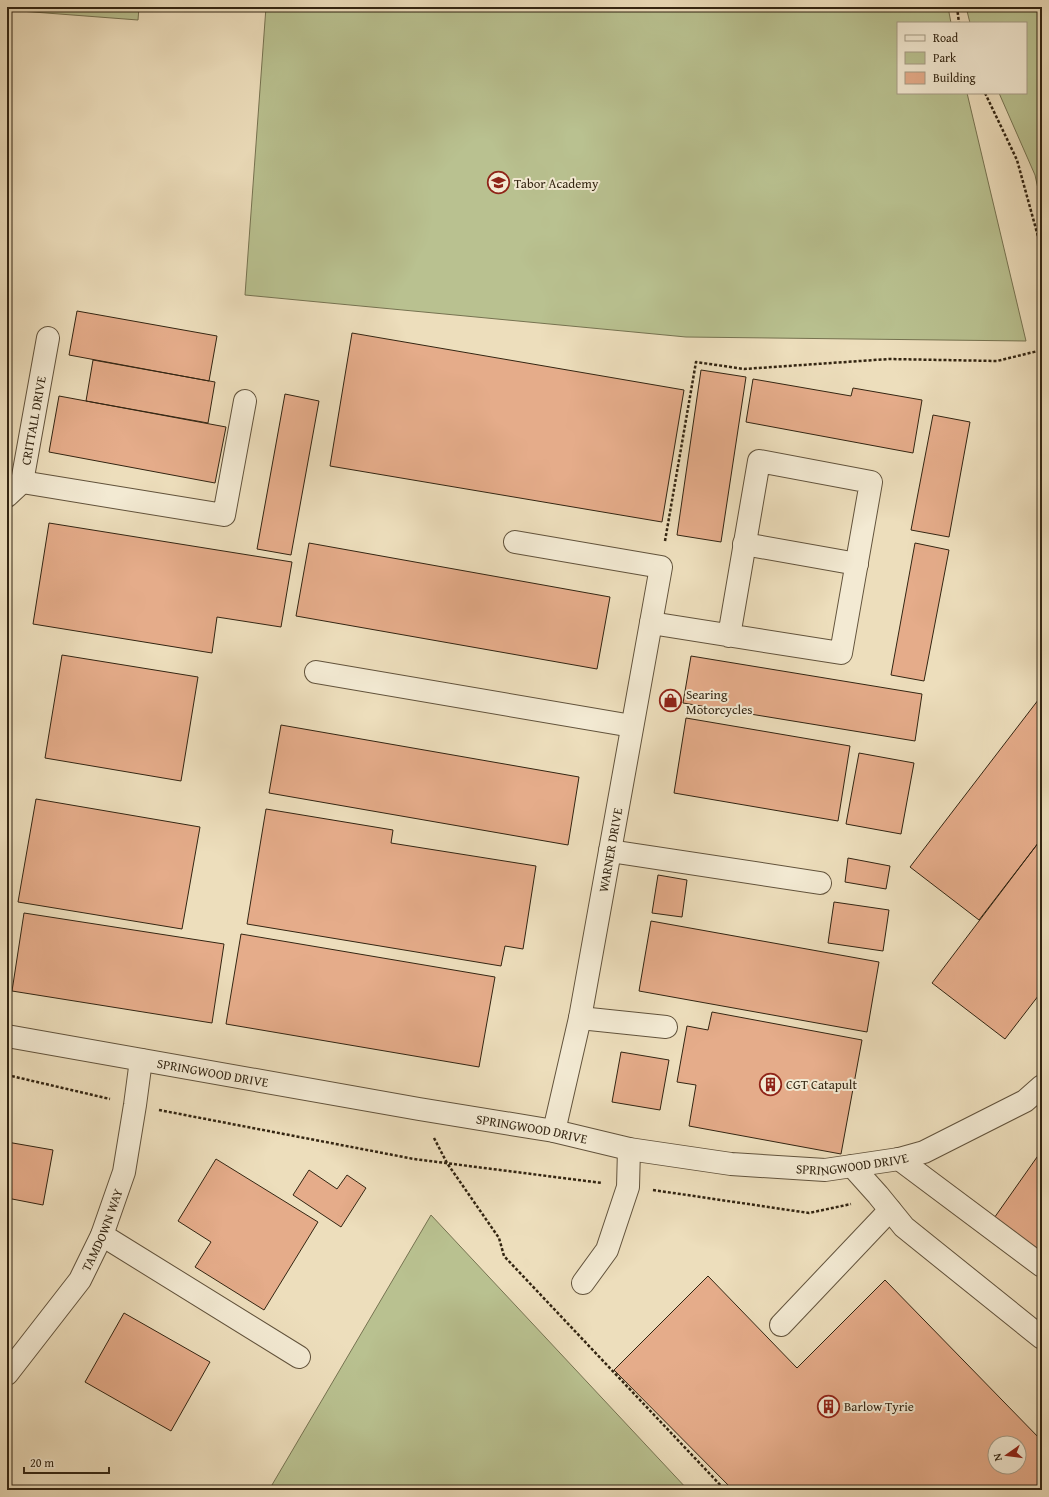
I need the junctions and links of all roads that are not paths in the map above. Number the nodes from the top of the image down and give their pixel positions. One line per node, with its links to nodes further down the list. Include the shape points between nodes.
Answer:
1 (48, 338): 3 (street, CRITTALL DRIVE)
2 (245, 401): 3 (street, via 224,515)
3 (15, 489)
4 (515, 542): 7 (street, WARNER DRIVE, via 661,567)
5 (744, 544): 6 (street); 6 (street, via 759,461 871,482); 8 (street)
6 (857, 564): 8 (street, via 841,653)
7 (650, 623): 8 (street); 10 (street, WARNER DRIVE)
8 (729, 636)
9 (316, 672): 10 (street)
10 (632, 726): 11 (street, WARNER DRIVE)
11 (610, 851): 12 (street); 13 (street, WARNER DRIVE)
12 (820, 883)
13 (580, 1018): 14 (street); 18 (street, WARNER DRIVE)
14 (666, 1027)
15 (7, 1036): 16 (street, SPRINGWOOD DRIVE)
16 (141, 1060): 18 (street, SPRINGWOOD DRIVE); 23 (street, TAMDOWN WAY, via 124,1172)
17 (1042, 1086): 20 (street, SPRINGWOOD DRIVE, via 1025,1101 924,1152)
18 (554, 1131): 19 (street, SPRINGWOOD DRIVE)
19 (629, 1149): 21 (street, SPRINGWOOD DRIVE, via 732,1164 825,1170); 25 (street, via 628,1187 607,1250)
20 (899, 1158): 21 (street, SPRINGWOOD DRIVE); 24 (street)
21 (852, 1166): 22 (street)
22 (884, 1202): 26 (street); 27 (street, via 904,1227)
23 (102, 1235): 28 (street); 29 (street, TAMDOWN WAY, via 80,1280)
24 (1042, 1266)
25 (583, 1283)
26 (781, 1324)
27 (1042, 1338)
28 (300, 1357)
29 (7, 1374)

